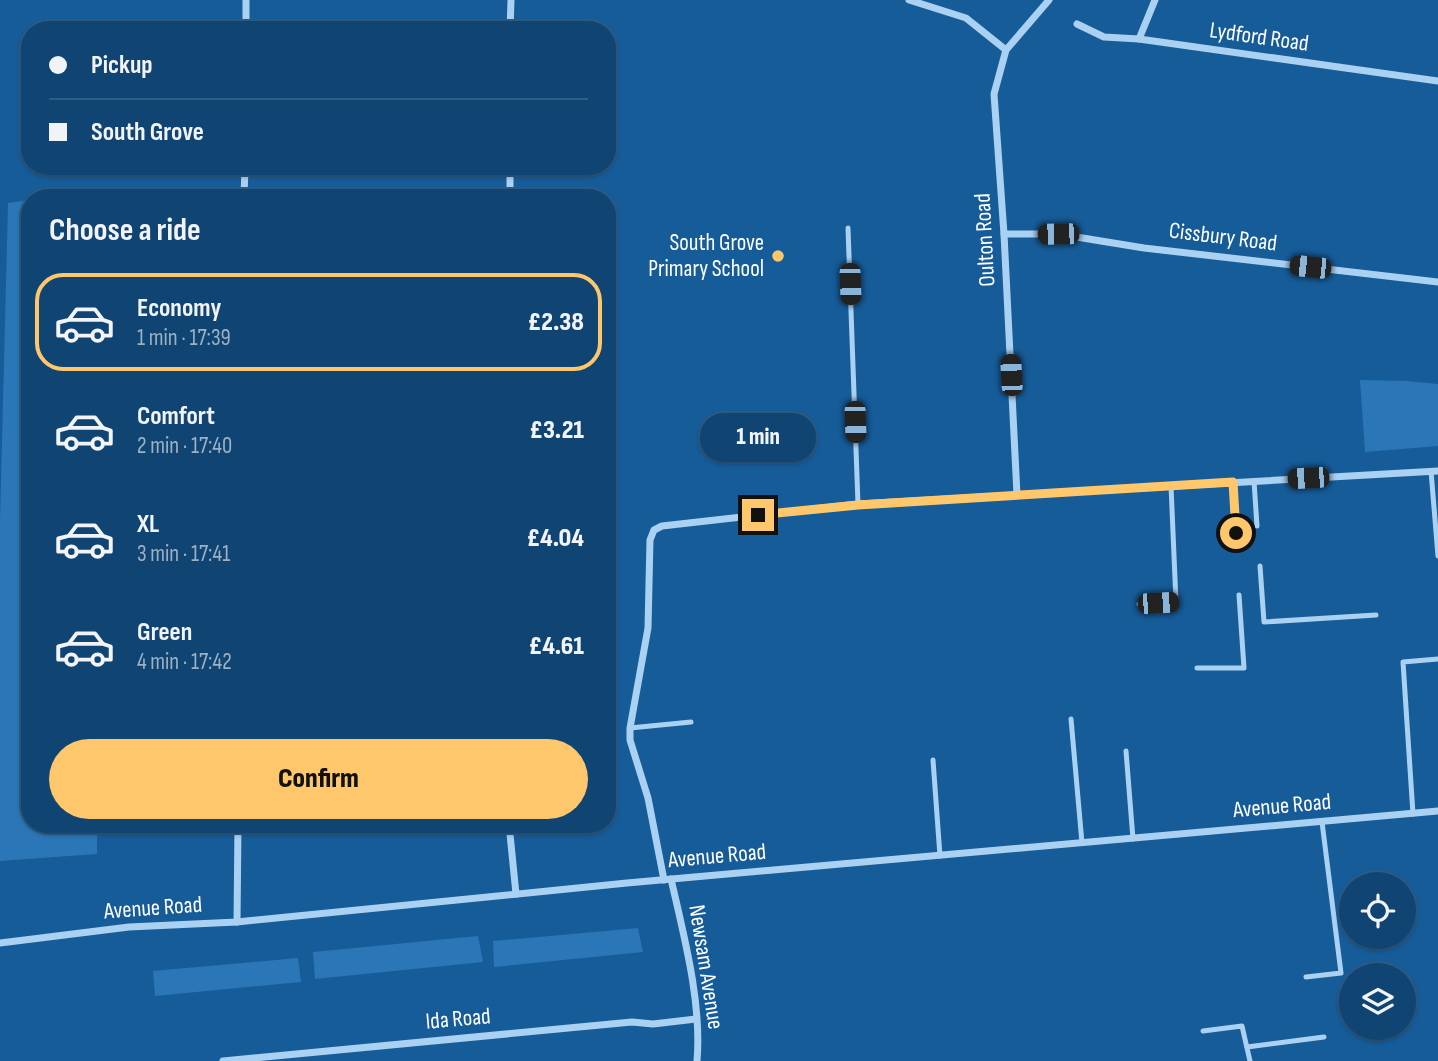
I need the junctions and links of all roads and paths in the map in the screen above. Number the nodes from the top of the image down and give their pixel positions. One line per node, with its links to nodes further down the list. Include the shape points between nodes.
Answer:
1 (246, 0): 6 (street)
2 (511, 0): 7 (street)
3 (909, 0): 10 (street, via 966,18)
4 (1049, 0): 10 (street, Oulton Road)
5 (1155, 0): 9 (street)
6 (246, 21)
7 (510, 21)
8 (1077, 24): 9 (street, Lydford Road, via 1104,37)
9 (1139, 39): 11 (street, Lydford Road)
10 (1006, 50): 13 (street, Oulton Road, via 994,94)
11 (1438, 81)
12 (848, 228): 20 (lane)
13 (1004, 234): 14 (street, Cissbury Road, via 1058,234); 19 (street, Oulton Road)
14 (1438, 282)
15 (1434, 471): 16 (street); 23 (lane)
16 (1254, 481): 17 (street); 21 (lane)
17 (1233, 482): 18 (street); 22 (lane)
18 (1171, 486): 19 (street); 26 (lane, via 1176,602)
19 (1017, 495): 20 (street)
20 (858, 505): 32 (street, Newsam Avenue, via 654,530 648,628)
21 (1257, 526)
22 (1236, 533)
23 (1438, 556)
24 (1260, 566): 27 (lane, via 1264,622)
25 (1239, 595): 29 (lane, via 1244,668)
26 (1139, 604)
27 (1376, 615)
28 (1438, 659): 36 (lane, via 1403,662)
29 (1197, 668)
30 (1071, 719): 41 (lane)
31 (691, 722): 32 (lane)
32 (630, 728): 43 (street, Newsam Avenue)
33 (1126, 751): 40 (lane)
34 (933, 760): 42 (lane)
35 (1438, 811): 36 (street, Avenue Road)
36 (1413, 814): 37 (street, Avenue Road)
37 (1322, 822): 40 (street, Avenue Road); 47 (lane, via 1341,973)
38 (238, 833): 45 (street)
39 (510, 833): 44 (street)
40 (1133, 839): 41 (street, Avenue Road)
41 (1082, 843): 42 (street, Avenue Road)
42 (940, 856): 43 (street, Avenue Road)
43 (668, 880): 44 (street, Avenue Road); 48 (street, Newsam Avenue, via 690,968)
44 (516, 894): 45 (street, Avenue Road)
45 (237, 922): 46 (street, Avenue Road, via 129,927)
46 (0, 943)
47 (1306, 977)
48 (696, 1019): 52 (street, Ida Road); 53 (street, Newsam Avenue)
49 (1203, 1031): 51 (lane, via 1242,1026)
50 (1324, 1037): 51 (lane)
51 (1247, 1047): 54 (lane)
52 (223, 1061)
53 (697, 1061)
54 (1250, 1061)

